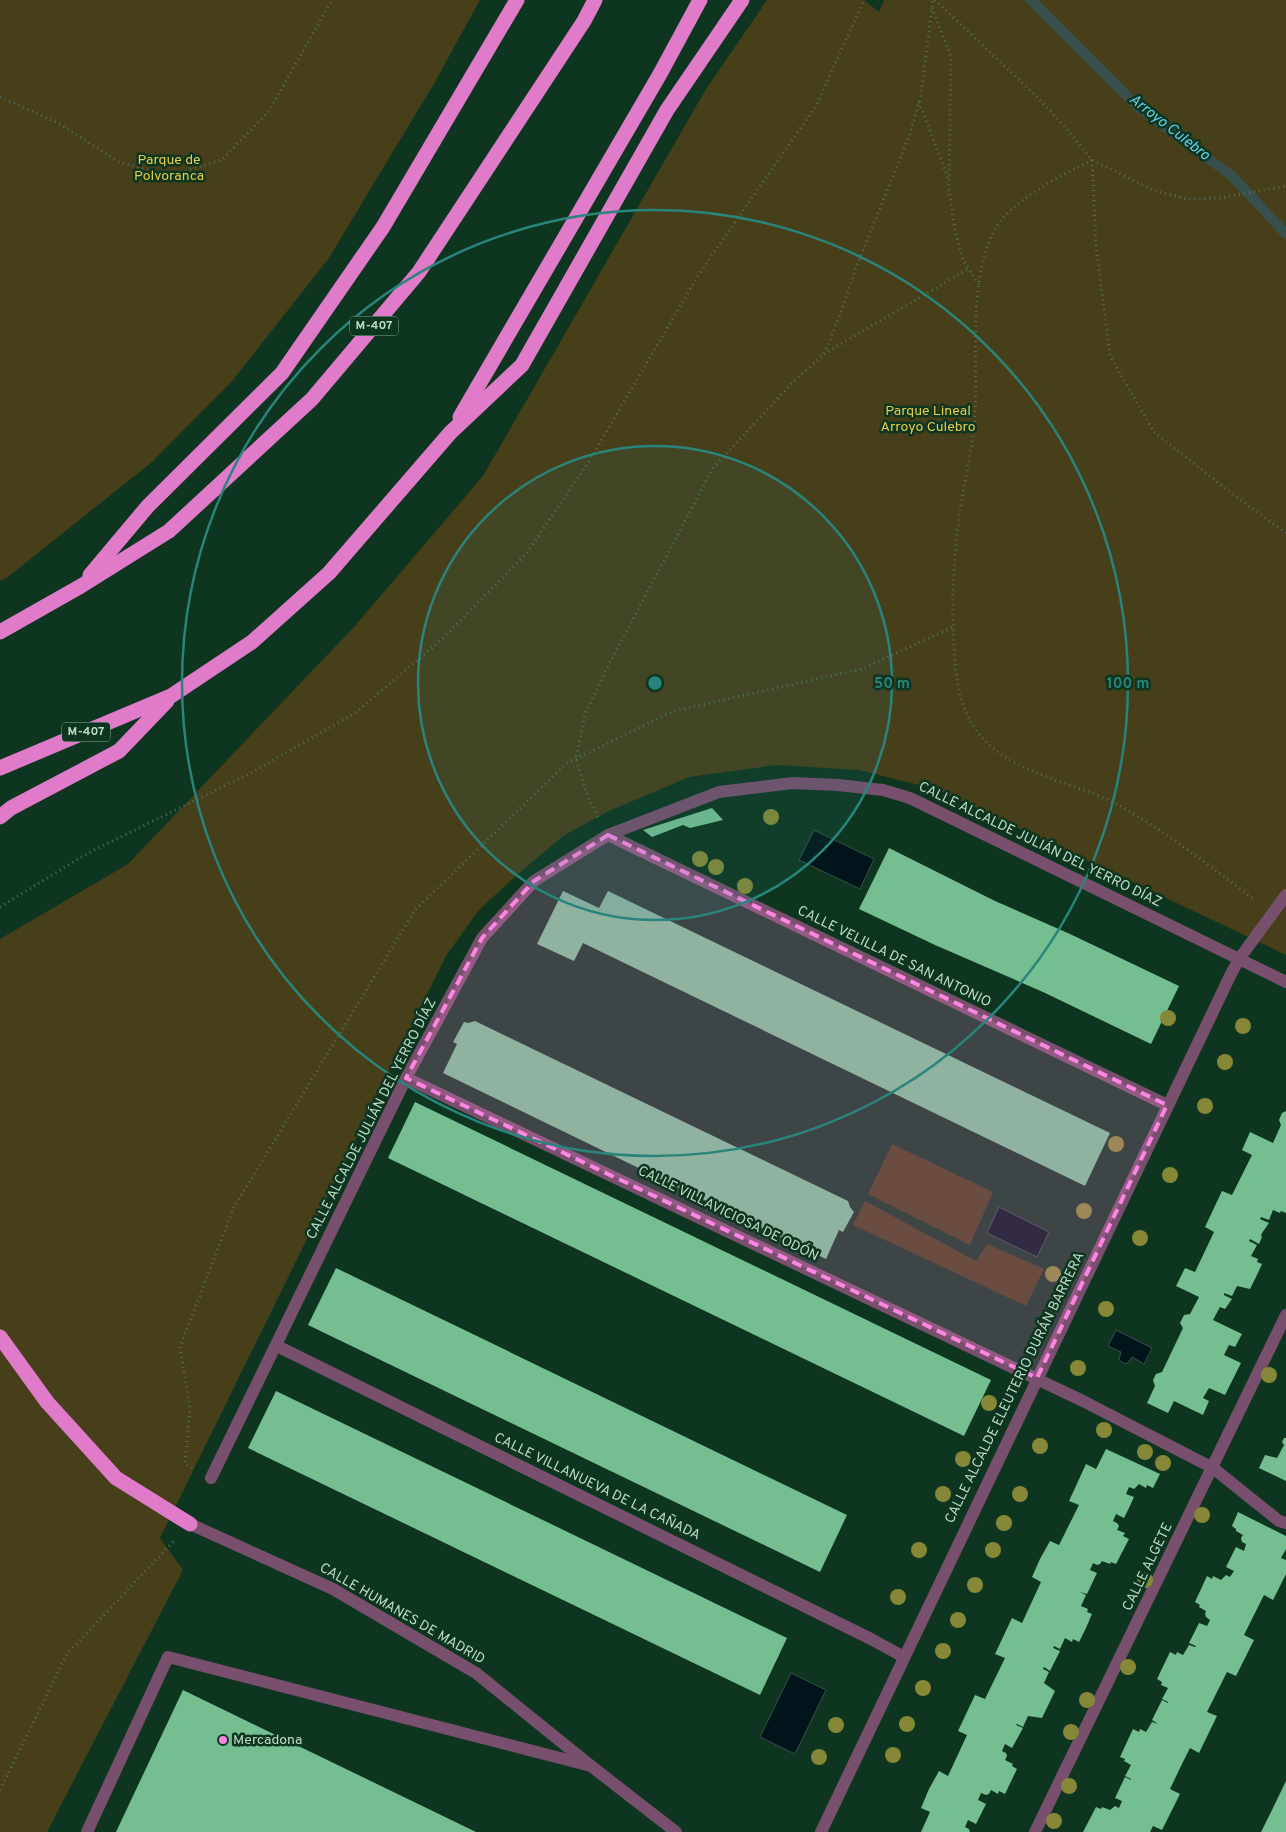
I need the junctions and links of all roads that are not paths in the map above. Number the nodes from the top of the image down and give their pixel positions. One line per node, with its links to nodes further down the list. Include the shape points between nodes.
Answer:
1 (517, 0): 6 (highway, M-407, via 383,227 282,373 148,506)
2 (595, 0): 6 (highway, M-407, via 419,272 312,400 169,531)
3 (700, 0): 5 (highway, M-407)
4 (742, 0): 5 (highway, M-407, via 667,110 522,365)
5 (450, 433): 8 (highway, M-407, via 329,574 252,642)
6 (81, 586): 7 (highway, M-407)
7 (0, 632)
8 (171, 696): 9 (highway, M-407); 10 (highway, via 119,751)
9 (0, 768)
10 (0, 817)
11 (608, 835): 13 (street, CALLE ALCALDE JULIÁN DEL YERRO DÍAZ, via 719,792 793,783 883,790 910,798); 15 (street, CALLE ALCALDE JULIÁN DEL YERRO DÍAZ, via 534,882 482,938); 16 (street, CALLE VELILLA DE SAN ANTONIO)
12 (1286, 895): 13 (street, CALLE ALCALDE ELEUTERIO DURÁN BARRERA)
13 (1239, 959): 14 (street, CALLE ALCALDE JULIÁN DEL YERRO DÍAZ); 16 (street, CALLE ALCALDE ELEUTERIO DURÁN BARRERA)
14 (1286, 982)
15 (406, 1078): 19 (street, CALLE ALCALDE JULIÁN DEL YERRO DÍAZ); 20 (street, CALLE VILLAVICIOSA DE ODÓN)
16 (1167, 1105): 20 (street, CALLE ALCALDE ELEUTERIO DURÁN BARRERA)
17 (1286, 1315): 21 (street, CALLE ALGETE)
18 (0, 1337): 24 (highway, via 47,1402 116,1478)
19 (277, 1346): 22 (street, CALLE ALCALDE JULIÁN DEL YERRO DÍAZ); 25 (street, CALLE VILLANUEVA DE LA CAÑADA)
20 (1037, 1378): 21 (street, CALLE VILLAVICIOSA DE ODÓN); 25 (street, CALLE ALCALDE ELEUTERIO DURÁN BARRERA)
21 (1213, 1468): 23 (street, CALLE VILLAVICIOSA DE ODÓN, via 1279,1521); 30 (street, CALLE ALGETE)
22 (211, 1478)
23 (1286, 1522)
24 (190, 1524): 26 (street, CALLE HUMANES DE MADRID, via 333,1588 476,1673)
25 (904, 1657): 29 (street, CALLE ALCALDE ELEUTERIO DURÁN BARRERA)
26 (590, 1766): 27 (street, via 168,1657); 28 (street, CALLE HUMANES DE MADRID)
27 (87, 1832)
28 (676, 1832)
29 (821, 1832)
30 (1035, 1832)

